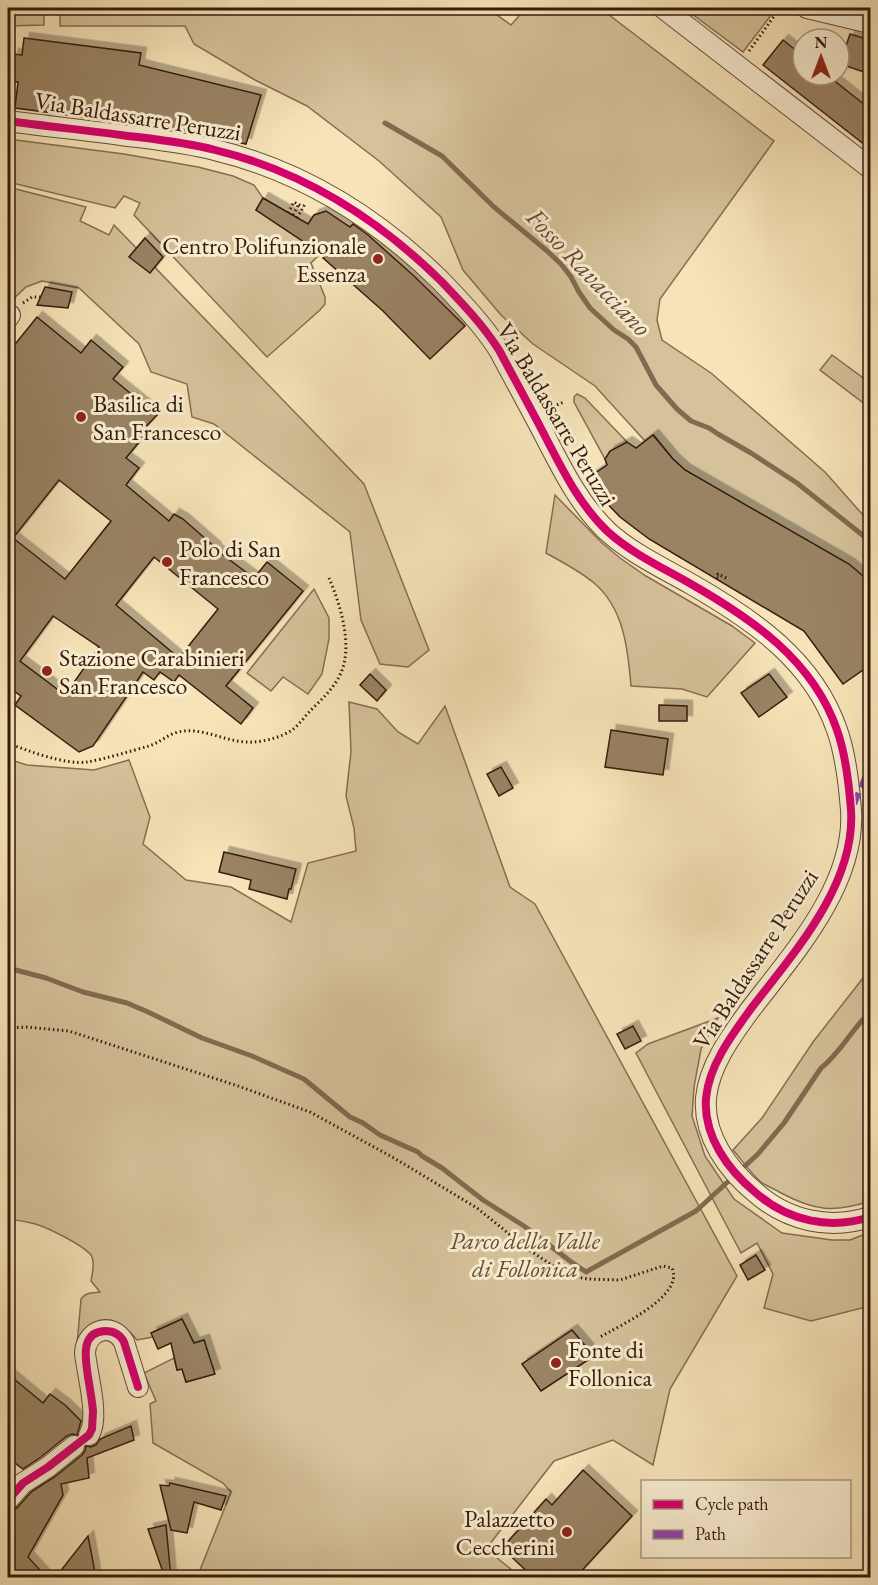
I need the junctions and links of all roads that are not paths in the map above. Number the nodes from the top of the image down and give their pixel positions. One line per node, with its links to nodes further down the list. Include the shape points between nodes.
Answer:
1 (663, 8): 5 (street)
2 (807, 8): 3 (street)
3 (870, 23)
4 (8, 121): 6 (street, Via Baldassarre Peruzzi, via 171,141 229,154 297,179 374,223 429,269 491,338 569,480 607,531 750,620 802,668 837,730 852,820 847,850 834,889 816,920 724,1048 708,1088 706,1113 721,1155 750,1189 778,1209 827,1224)
5 (870, 168)
6 (870, 1217)
7 (138, 1387): 8 (street, via 120,1336 108,1331 91,1336 85,1353 92,1429 23,1483)
8 (8, 1500)

